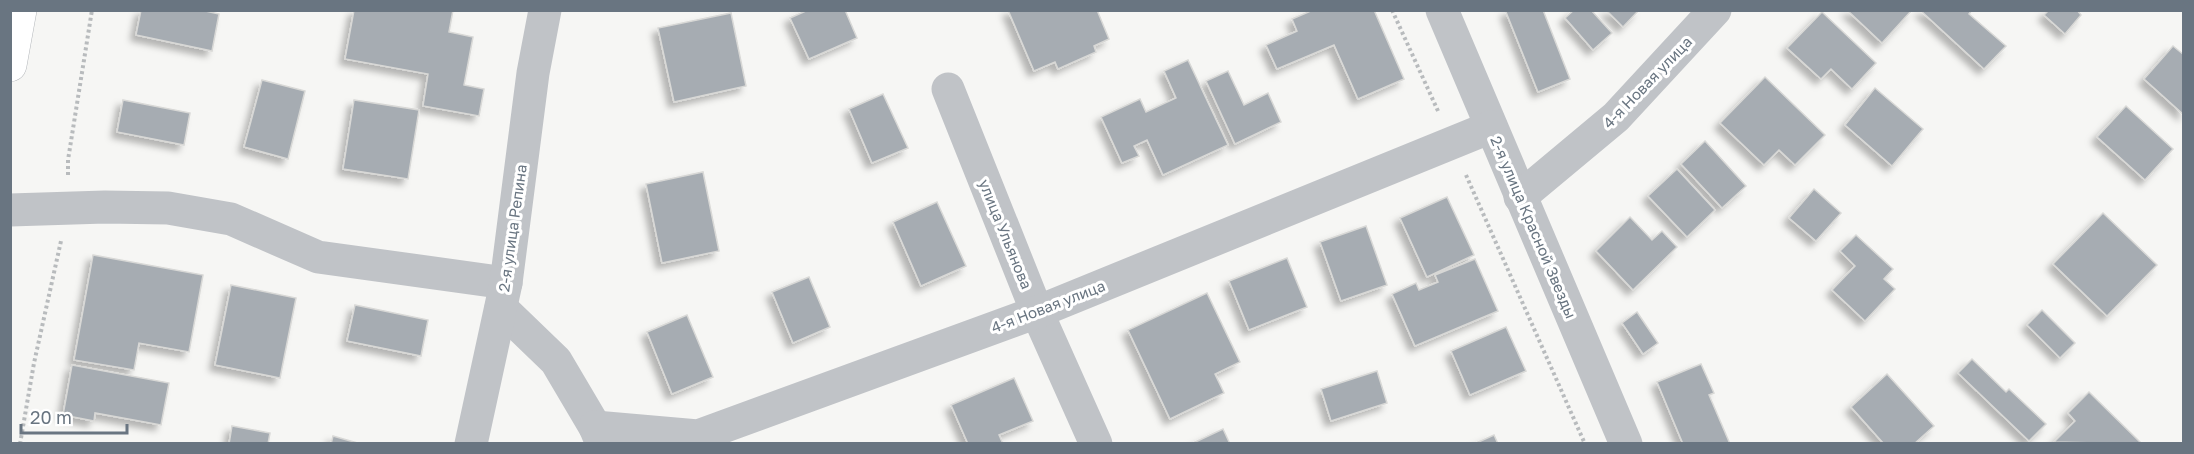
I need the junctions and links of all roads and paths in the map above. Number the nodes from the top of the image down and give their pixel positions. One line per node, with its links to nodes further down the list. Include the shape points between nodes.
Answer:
1 (20, 10): 6 (main road)
2 (545, 10): 12 (street, 2-я улица Репина)
3 (1392, 10): 9 (path)
4 (1442, 10): 8 (street, 2-я улица Красной Звезды)
5 (1715, 10): 10 (street, 4-я Новая улица, via 1616,117)
6 (10, 65)
7 (948, 89): 13 (street, улица Ульянова)
8 (1491, 127): 9 (street, 4-я Новая улица); 10 (street, 2-я улица Красной Звезды)
9 (1452, 143): 13 (street, 4-я Новая улица); 17 (path)
10 (1520, 196): 18 (street, 2-я улица Красной Звезды)
11 (10, 210): 12 (street, via 168,208 231,219 318,257)
12 (503, 296): 14 (street, via 556,361); 15 (street, 2-я улица Репина)
13 (1037, 312): 14 (street, 4-я Новая улица, via 698,436); 16 (street, улица Ульянова)
14 (598, 435)
15 (471, 444)
16 (1096, 444)
17 (1585, 444)
18 (1626, 444)

